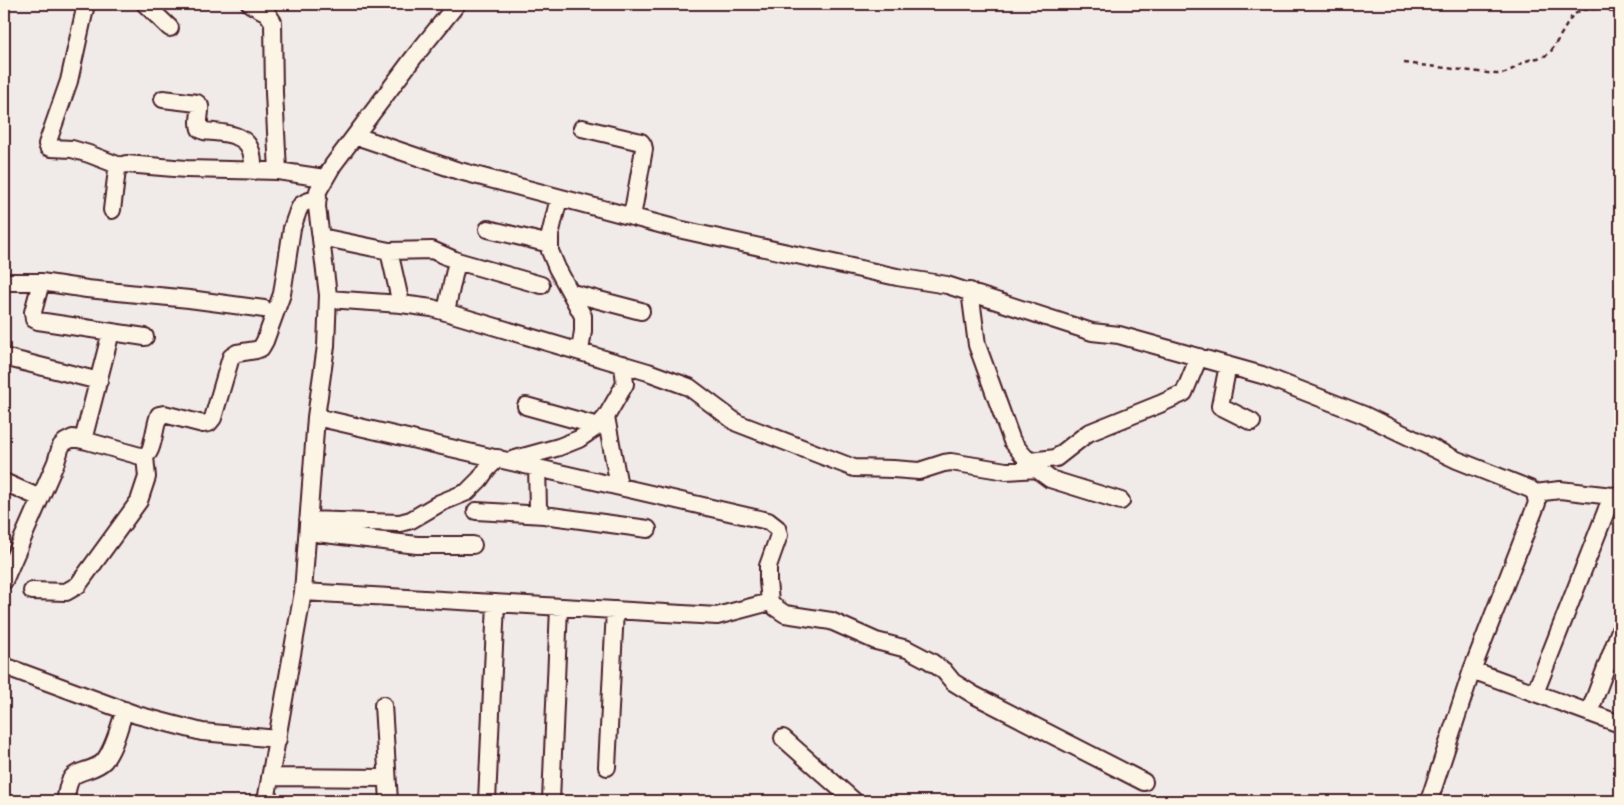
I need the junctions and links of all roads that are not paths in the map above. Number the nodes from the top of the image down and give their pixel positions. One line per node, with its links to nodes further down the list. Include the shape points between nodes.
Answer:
1 (86, 4): 9 (street, via 69,81 47,144 51,148 89,154)
2 (145, 4): 5 (street)
3 (250, 4): 11 (street, via 267,13 273,22)
4 (457, 4): 8 (street)
5 (170, 28)
6 (163, 99): 10 (street, via 197,103 200,106 200,129 235,136 245,142 251,149)
7 (582, 128): 16 (street, via 643,144)
8 (356, 136): 12 (street); 14 (street, via 456,170)
9 (120, 166): 10 (street); 15 (street)
10 (254, 171): 11 (street)
11 (278, 172): 12 (street)
12 (324, 178): 13 (street)
13 (318, 198): 18 (street); 48 (street, via 301,205 298,211 292,228 282,294 261,348 231,357 209,423 159,415 149,453)
14 (559, 198): 16 (street); 19 (street)
15 (112, 210)
16 (632, 217): 25 (street)
17 (488, 228): 19 (street)
18 (321, 237): 20 (street); 27 (street)
19 (550, 244): 26 (street, via 557,268)
20 (389, 251): 21 (street, via 432,250); 28 (street)
21 (457, 261): 24 (street); 31 (street)
22 (4, 282): 23 (street)
23 (41, 282): 29 (street); 32 (street, via 33,312 38,321)
24 (540, 284)
25 (970, 291): 36 (street, via 1092,332 1119,335); 50 (street, via 977,345 1012,441)
26 (572, 294): 30 (street); 34 (street, via 583,316)
27 (328, 299): 28 (street); 43 (street, via 326,346)
28 (401, 304): 31 (street)
29 (264, 309)
30 (641, 311)
31 (446, 312): 34 (street)
32 (111, 332): 33 (street); 40 (street)
33 (145, 337)
34 (580, 352): 37 (street)
35 (4, 357): 40 (street)
36 (1199, 357): 38 (street); 50 (street, via 1184,393 1088,433 1056,458)
37 (623, 364): 39 (street); 41 (street)
38 (1228, 365): 45 (street, via 1220,406); 55 (street, via 1364,415)
39 (648, 372): 41 (street); 50 (street, via 689,387 737,423 854,468 920,472 951,462 1006,471)
40 (99, 381): 46 (street)
41 (625, 384): 44 (street)
42 (526, 406): 44 (street)
43 (316, 417): 47 (street); 61 (street)
44 (602, 421): 49 (street, via 579,439 559,447); 54 (street)
45 (1252, 422)
46 (83, 440): 48 (street); 57 (street, via 73,438 61,446)
47 (470, 452): 49 (street); 52 (street)
48 (145, 456): 65 (street, via 147,477 140,501 78,585 66,592)
49 (503, 460): 51 (street); 52 (street, via 486,469)
50 (1034, 465): 58 (street, via 1050,479)
51 (537, 467): 54 (street); 60 (street, via 538,508)
52 (480, 480): 61 (street, via 467,492 400,523)
53 (4, 482): 57 (street)
54 (619, 486): 67 (street, via 774,524 778,536 768,566)
55 (1535, 493): 56 (street, via 1560,490); 73 (street, via 1537,502)
56 (1616, 496): 74 (street)
57 (40, 498): 64 (street)
58 (1121, 501)
59 (476, 511): 60 (street)
60 (544, 515): 62 (street)
61 (308, 526): 63 (street, via 417,545); 66 (street)
62 (648, 529)
63 (473, 545)
64 (4, 581)
65 (32, 591)
66 (303, 592): 68 (street); 80 (street)
67 (770, 602): 70 (street, via 717,616); 84 (street, via 785,614 831,621 876,641 907,649 930,661 953,682 974,695)
68 (496, 604): 69 (street); 88 (street)
69 (559, 607): 70 (street); 89 (street)
70 (615, 610): 81 (street)
71 (1620, 630): 77 (street)
72 (4, 666): 76 (street)
73 (1472, 670): 74 (street); 91 (street)
74 (1535, 693): 77 (street)
75 (383, 705): 83 (street)
76 (125, 710): 80 (street, via 202,732); 85 (street, via 105,760 73,775)
77 (1589, 713): 78 (street)
78 (1620, 724)
79 (783, 738): 90 (street)
80 (278, 739): 82 (street)
81 (607, 767)
82 (270, 777): 83 (street); 86 (street)
83 (387, 778): 87 (street)
84 (1144, 782)
85 (65, 801)
86 (266, 801)
87 (389, 801)
88 (487, 801)
89 (551, 801)
90 (854, 801)
91 (1429, 801)

